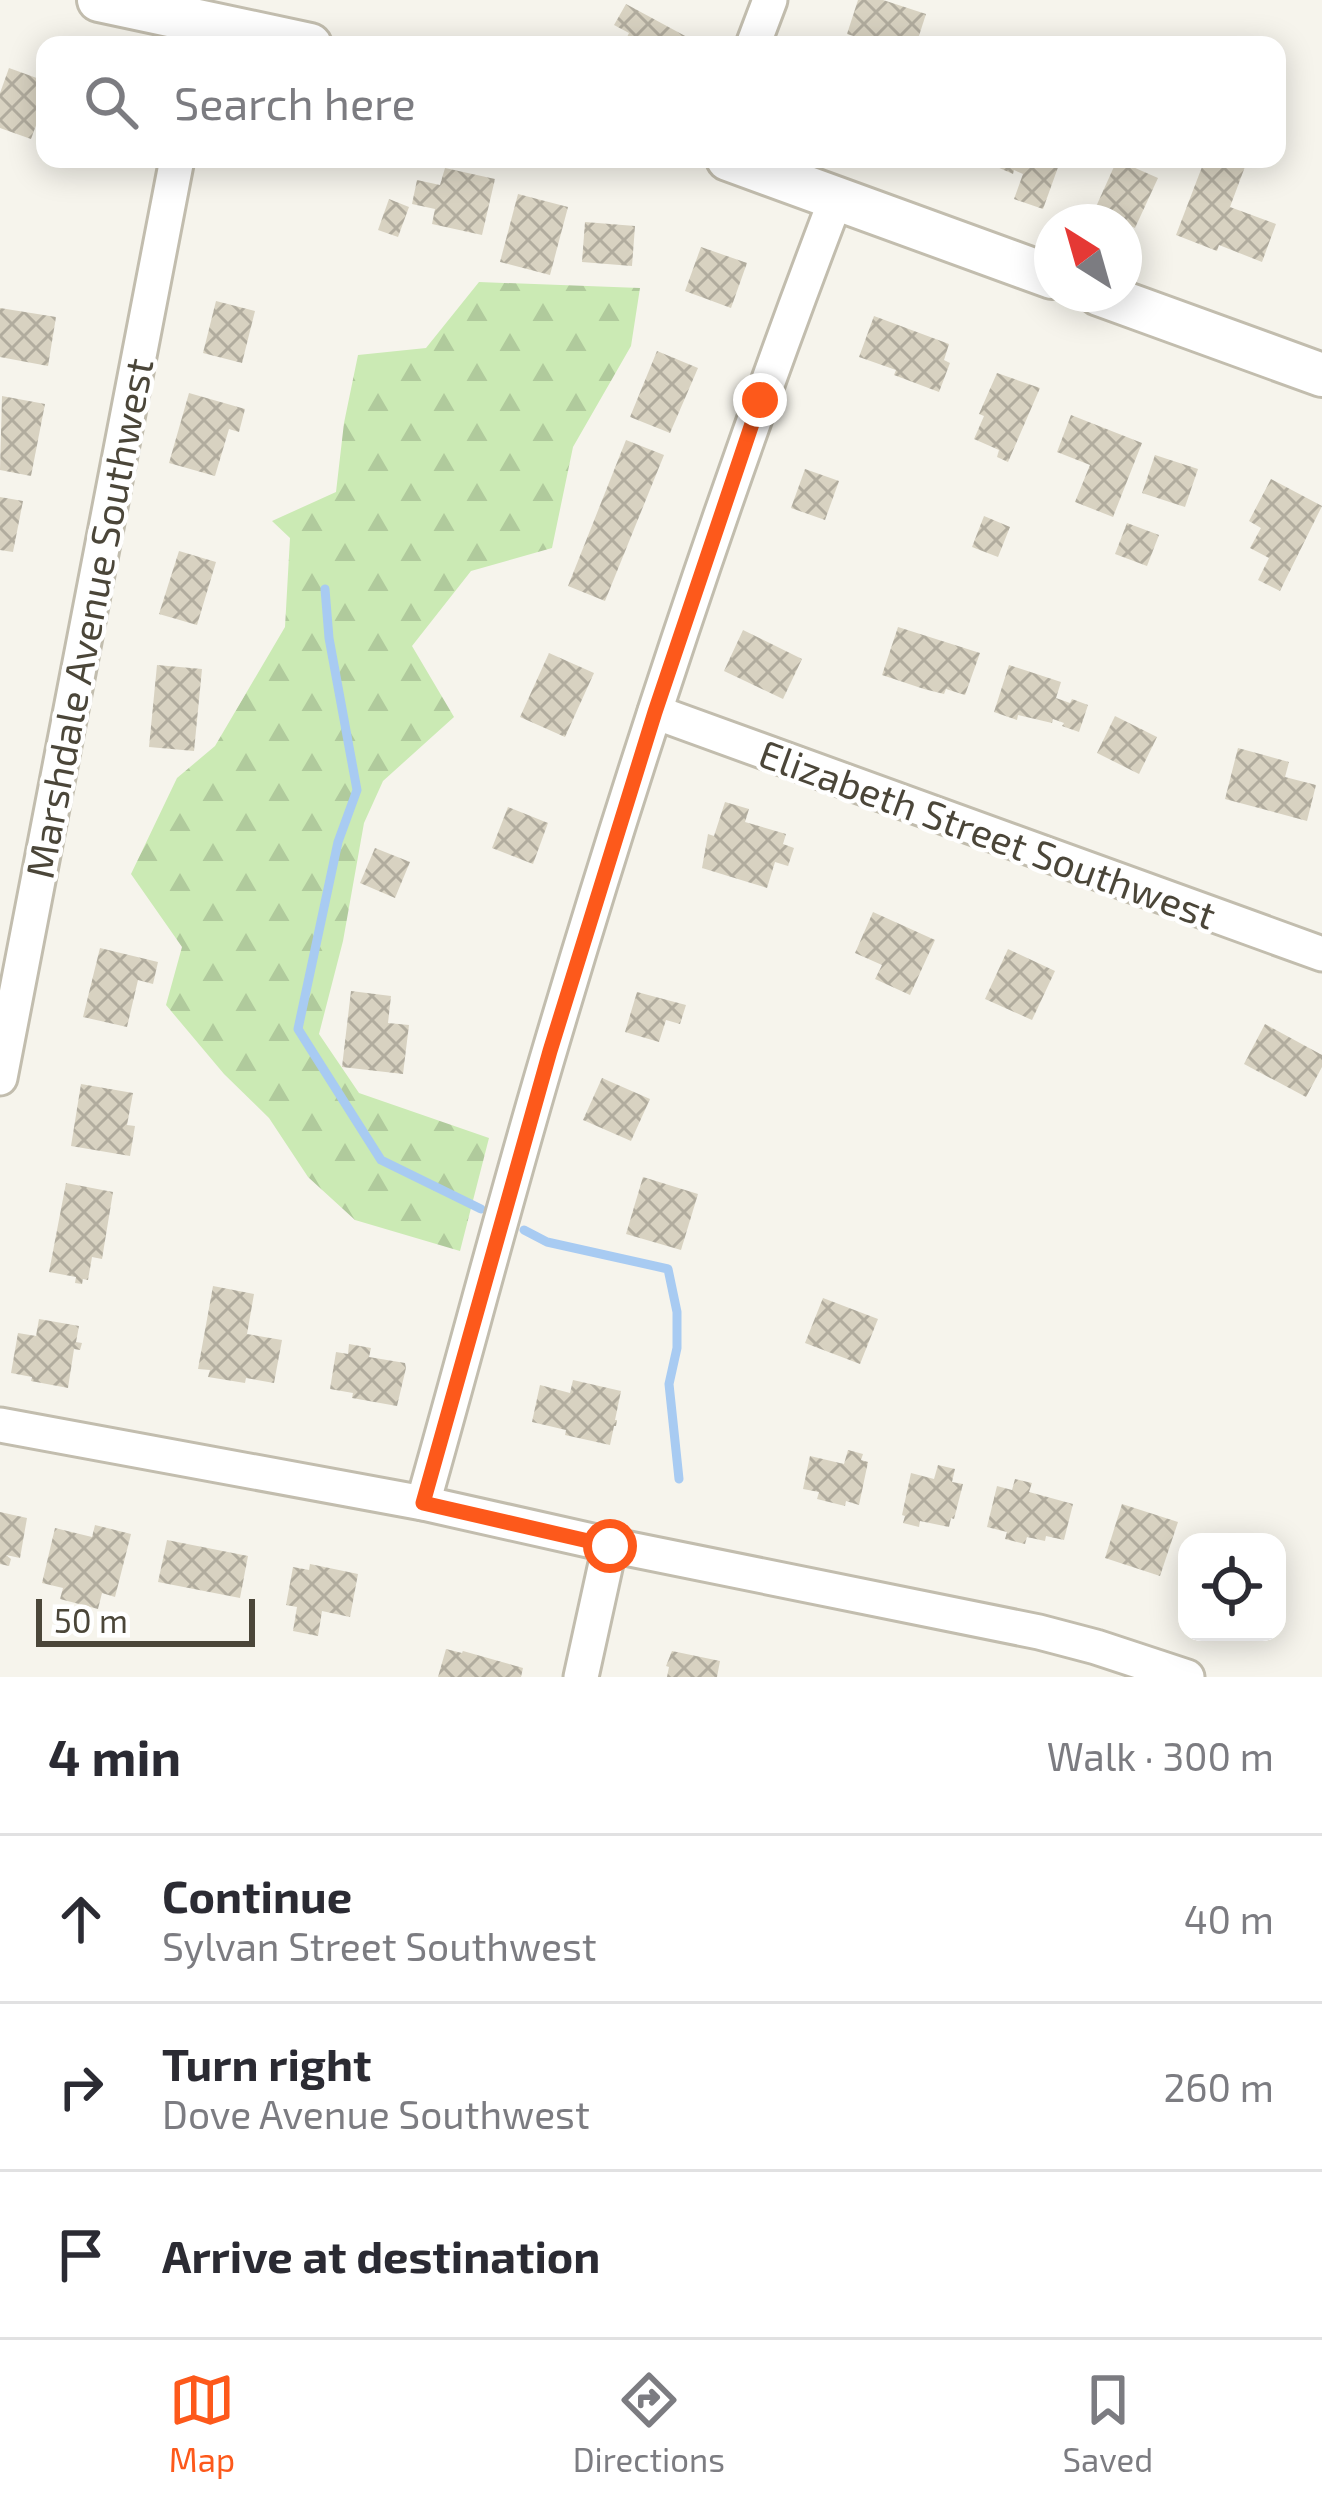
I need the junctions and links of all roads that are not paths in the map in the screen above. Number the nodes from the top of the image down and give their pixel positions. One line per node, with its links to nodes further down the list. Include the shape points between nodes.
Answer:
1 (99, 0): 3 (street)
2 (770, 0): 4 (street)
3 (201, 34)
4 (756, 36)
5 (175, 168): 13 (street, Marshdale Avenue Southwest)
6 (752, 168): 7 (street)
7 (836, 199): 8 (street); 11 (street)
8 (1034, 270)
9 (1142, 310): 10 (street)
10 (1322, 375)
11 (655, 712): 12 (street, Elizabeth Street Southwest); 15 (street)
12 (1322, 954)
13 (0, 1078)
14 (0, 1425): 15 (street)
15 (423, 1503): 16 (street)
16 (610, 1546): 17 (street); 18 (street, via 1039,1632)
17 (581, 1677)
18 (1187, 1677)

